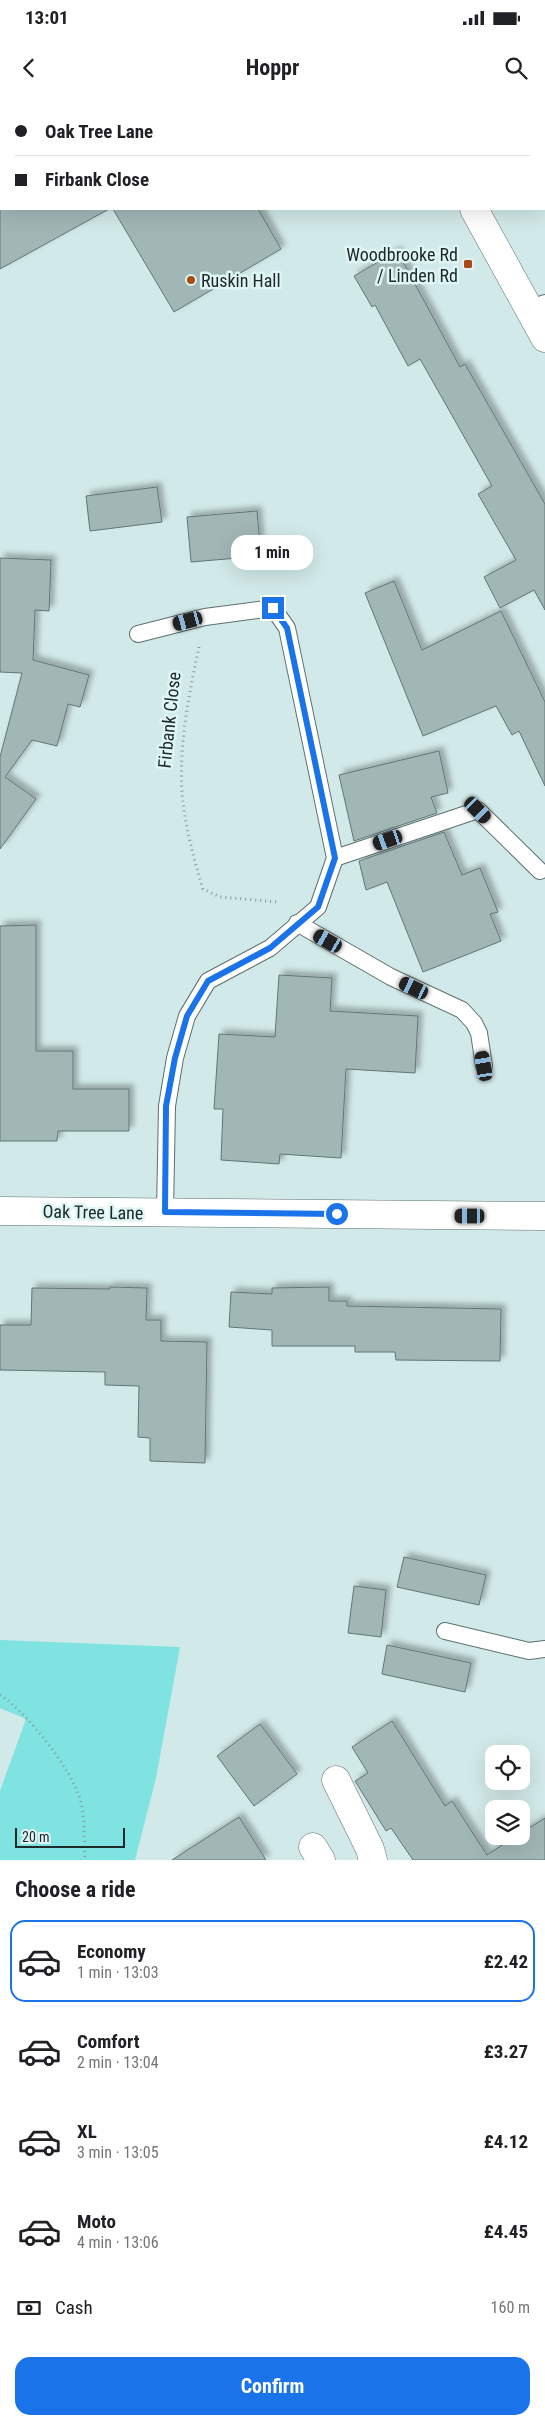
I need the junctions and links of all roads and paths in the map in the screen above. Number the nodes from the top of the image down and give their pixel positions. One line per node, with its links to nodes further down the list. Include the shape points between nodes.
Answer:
1 (475, 210): 2 (street)
2 (537, 306): 3 (street)
3 (545, 338)
4 (205, 617): 5 (lane); 6 (lane, via 273,608 287,628); 8 (path, Firbank Close, via 182,749 183,809 203,889 220,897)
5 (138, 634)
6 (335, 858): 7 (lane, via 478,810); 8 (lane)
7 (540, 872)
8 (318, 907): 9 (lane)
9 (297, 923): 10 (lane, via 391,976 462,1010 479,1033); 12 (lane, via 270,948 208,981 187,1016 166,1106)
10 (484, 1066)
11 (0, 1211): 12 (street, Oak Tree Lane)
12 (165, 1212): 13 (street, Oak Tree Lane)
13 (545, 1216)
14 (444, 1631): 15 (lane, via 529,1651)
15 (545, 1648)
16 (0, 1695): 18 (path, via 47,1742 68,1774 80,1801)
17 (336, 1780): 19 (street)
18 (85, 1860)
19 (373, 1860)

